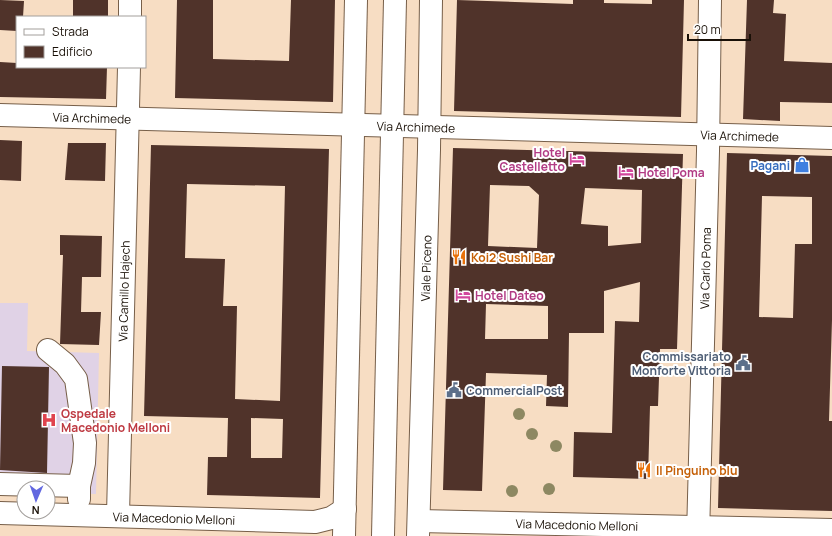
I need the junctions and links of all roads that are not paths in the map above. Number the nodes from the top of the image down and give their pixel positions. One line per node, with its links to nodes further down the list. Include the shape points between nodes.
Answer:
1 (130, 0): 6 (street)
2 (356, 0): 10 (street)
3 (395, 0): 11 (street)
4 (431, 0): 12 (street, Viale Piceno)
5 (710, 0): 13 (street, Via Carlo Poma)
6 (130, 16)
7 (129, 68): 9 (street, Via Camillo Hajech)
8 (0, 115): 9 (street, Via Archimede)
9 (127, 118): 10 (street, Via Archimede); 21 (street, Via Camillo Hajech)
10 (353, 125): 11 (street, Via Archimede); 18 (street)
11 (393, 126): 12 (street, Via Archimede); 26 (street)
12 (429, 127): 13 (street, Via Archimede); 22 (street, Viale Piceno)
13 (708, 135): 14 (street, Via Archimede); 24 (street, Via Carlo Poma)
14 (832, 138)
15 (48, 350): 17 (street, via 65,364 76,379 85,443)
16 (0, 484): 17 (street)
17 (79, 486): 20 (street)
18 (345, 509): 21 (street, Via Macedonio Melloni, via 331,518 315,522); 25 (street)
19 (0, 513): 20 (street, Via Macedonio Melloni)
20 (80, 514): 21 (street, Via Macedonio Melloni)
21 (118, 515)
22 (418, 528): 24 (street, Via Macedonio Melloni)
23 (832, 530): 24 (street, Via Macedonio Melloni)
24 (698, 531)
25 (344, 536)
26 (383, 536)

